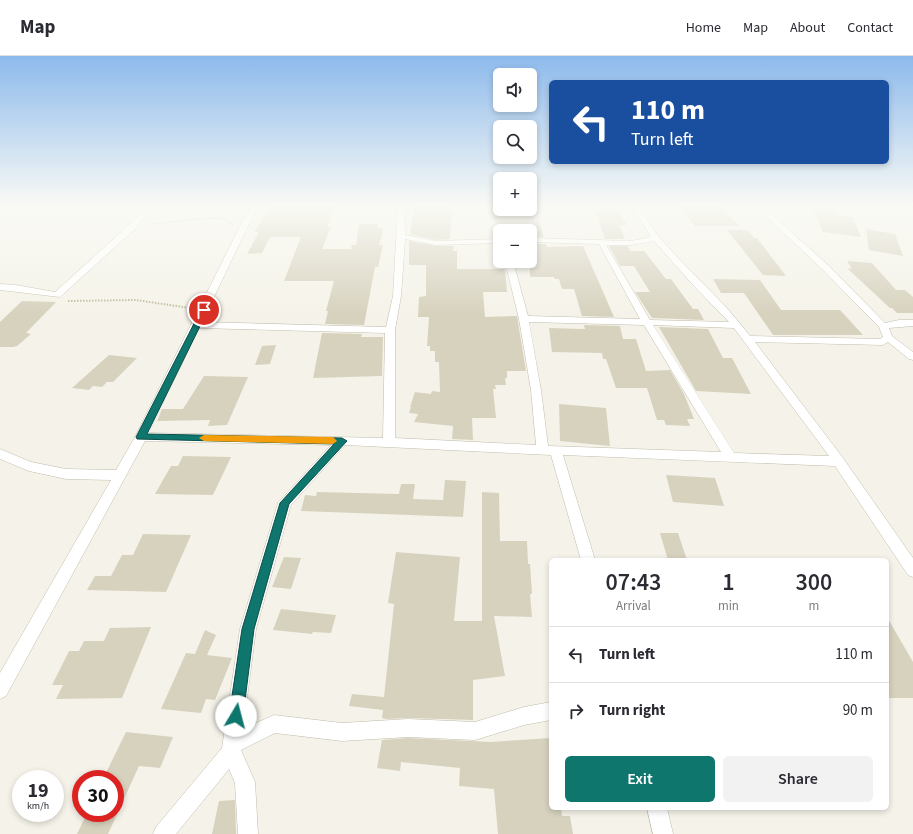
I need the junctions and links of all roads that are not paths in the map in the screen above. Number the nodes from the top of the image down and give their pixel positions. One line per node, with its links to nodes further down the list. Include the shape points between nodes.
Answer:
1 (116, 241): 12 (street, via 57,295)
2 (238, 241): 16 (street)
3 (401, 241): 19 (street, via 397,296)
4 (428, 241): 5 (street)
5 (483, 241)
6 (576, 241): 10 (street)
7 (639, 241): 10 (street)
8 (659, 241): 17 (street)
9 (797, 241): 18 (street)
10 (601, 242): 14 (street)
11 (511, 268): 13 (street)
12 (0, 287)
13 (524, 319): 14 (street); 26 (street, via 536,390)
14 (647, 323): 17 (street); 29 (street)
15 (913, 323): 18 (street)
16 (197, 325): 19 (street); 23 (street)
17 (737, 325): 21 (street)
18 (883, 326): 20 (street)
19 (390, 330): 25 (street)
20 (888, 336): 21 (street, via 883,342); 22 (street)
21 (747, 339): 30 (street)
22 (913, 357)
23 (141, 437): 24 (street); 31 (street)
24 (342, 441): 25 (street); 36 (street, via 285,503 248,629)
25 (389, 442): 26 (street)
26 (542, 450): 27 (street)
27 (556, 451): 29 (street); 32 (street)
28 (0, 454): 31 (street, via 29,466 66,474)
29 (730, 457): 30 (street)
30 (839, 461): 33 (street)
31 (119, 475): 34 (street)
32 (587, 558)
33 (913, 570)
34 (0, 690)
35 (549, 710): 36 (street, via 475,731 408,728 342,732 274,724)
36 (231, 748): 38 (street); 39 (street, via 245,782)
37 (657, 810): 40 (street)
38 (163, 834)
39 (248, 834)
40 (663, 834)

